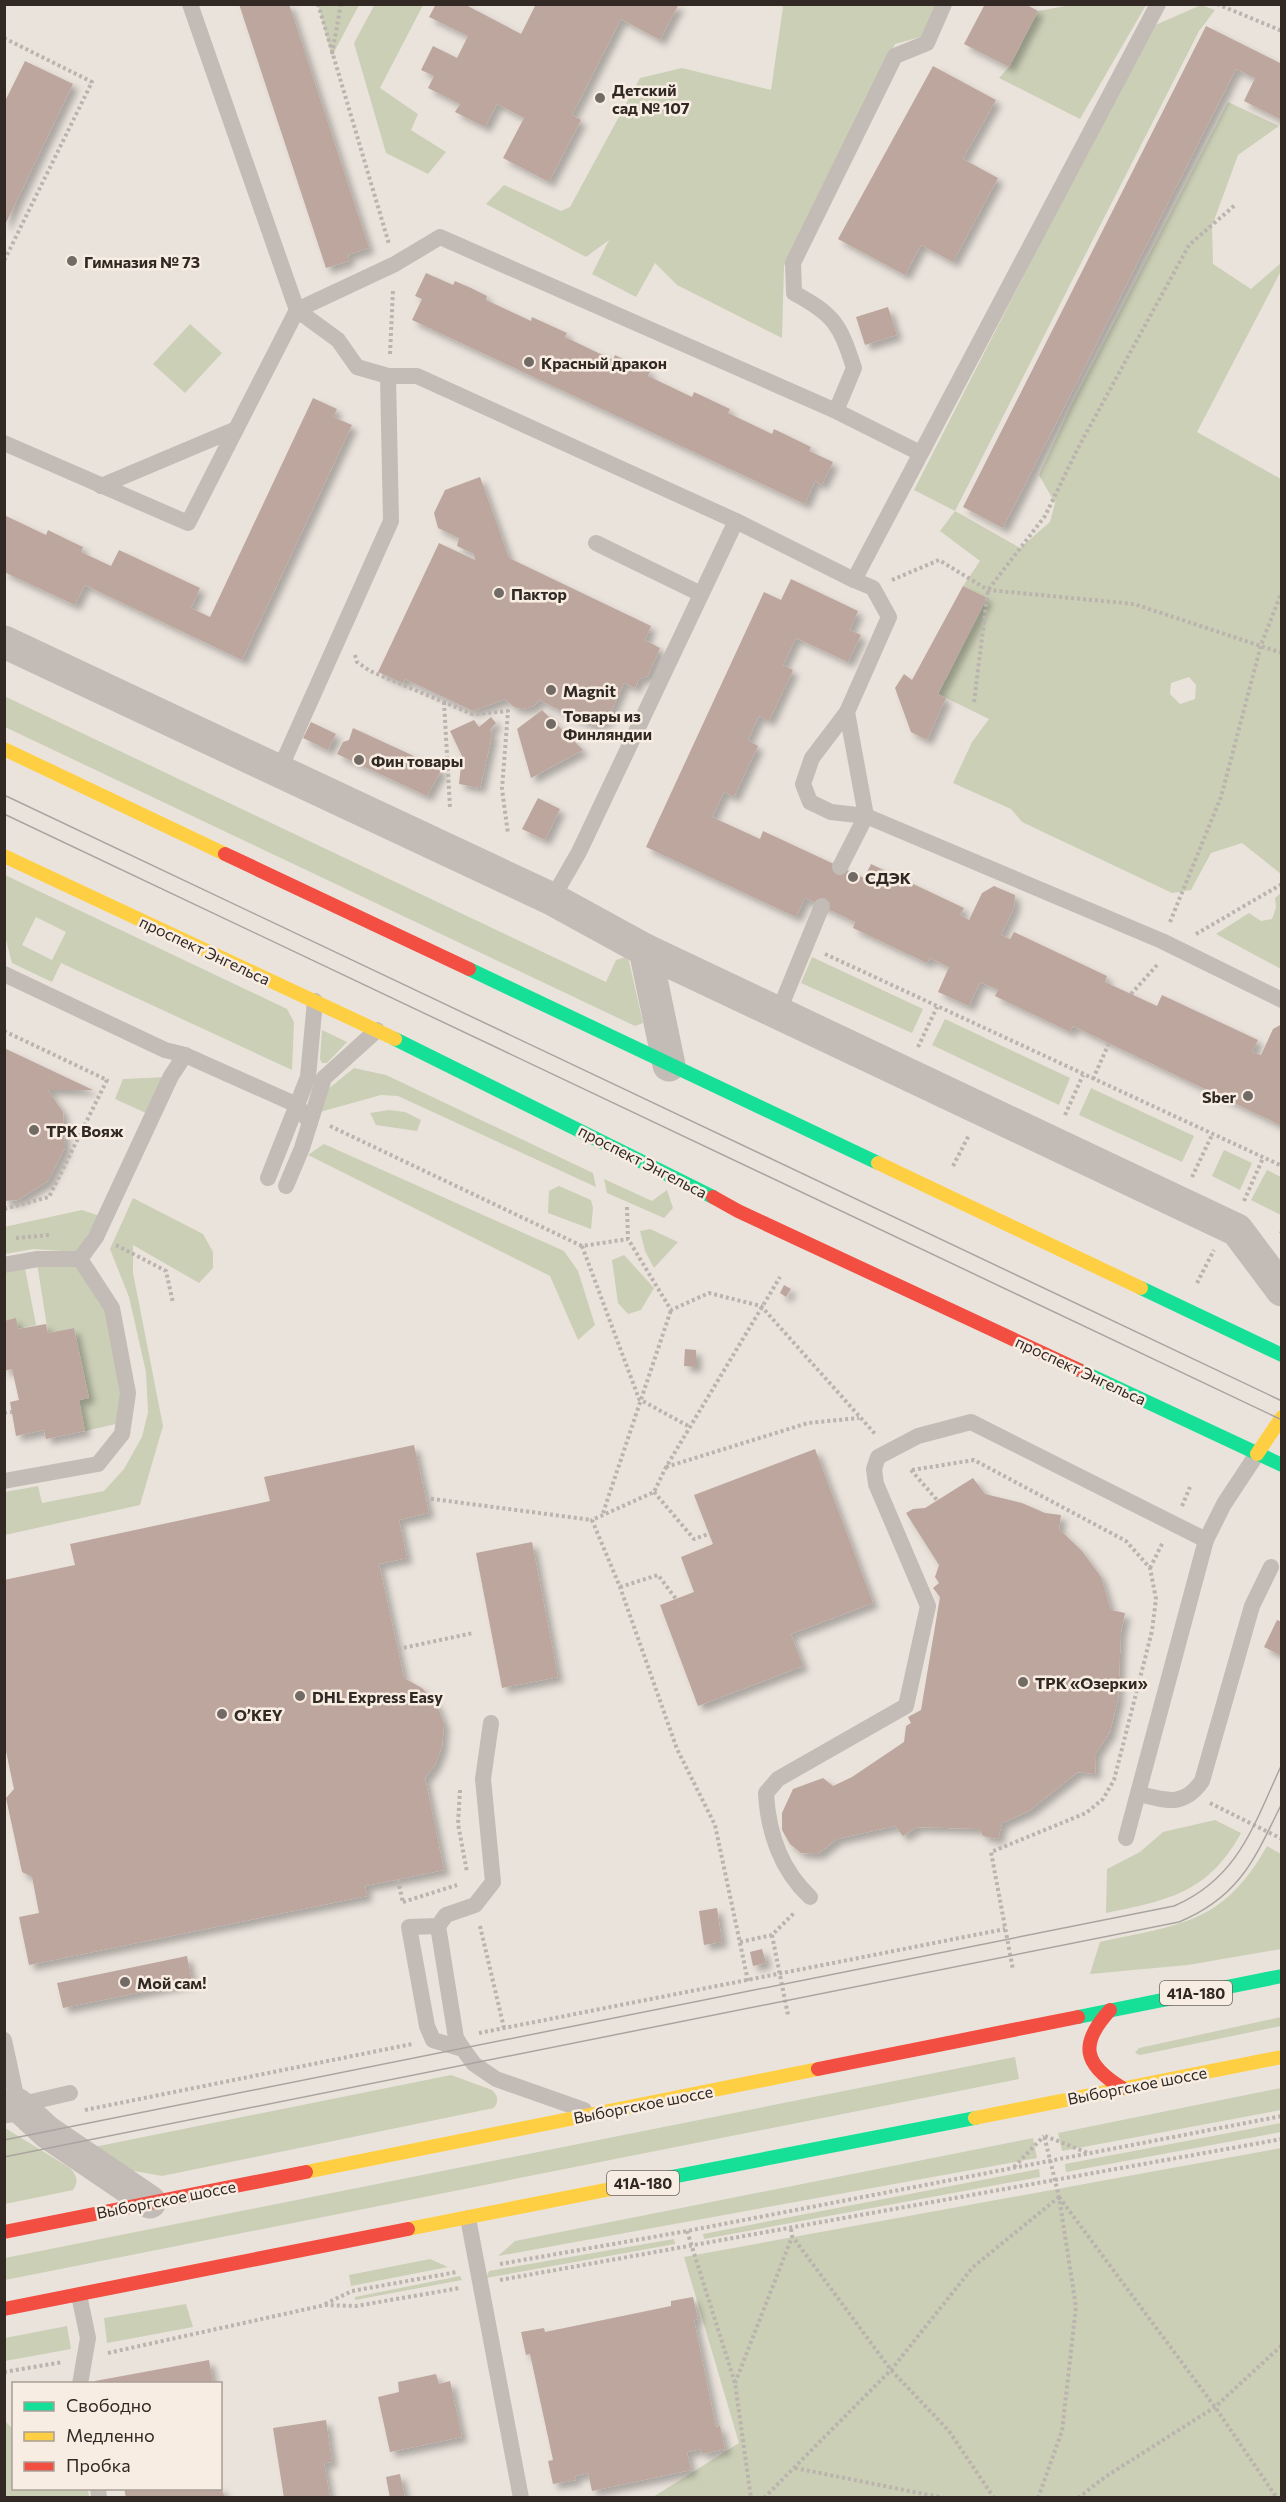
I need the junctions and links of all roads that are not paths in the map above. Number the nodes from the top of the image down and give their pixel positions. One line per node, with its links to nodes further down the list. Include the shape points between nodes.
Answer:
1 (190, 4): 4 (lane)
2 (945, 4): 6 (lane, via 927,43 895,56 793,262 794,293 823,308 842,332 854,368)
3 (1158, 4): 9 (lane)
4 (297, 310): 5 (lane, via 338,340 357,367); 6 (lane, via 395,264 440,237); 7 (lane)
5 (388, 376): 11 (lane, via 417,376); 18 (lane, via 391,521)
6 (836, 411): 9 (lane)
7 (236, 429): 10 (lane); 10 (lane, via 188,523)
8 (4, 443): 10 (lane)
9 (920, 453): 13 (lane)
10 (101, 486)
11 (736, 521): 13 (lane); 14 (lane)
12 (596, 543): 14 (lane)
13 (854, 580): 16 (lane, via 873,588 889,617)
14 (701, 594): 22 (lane, via 579,852)
15 (4, 642): 18 (street)
16 (847, 712): 19 (lane); 19 (lane, via 812,758 803,783 810,802 831,812)
17 (4, 749): 31 (main road)
18 (279, 771): 22 (street)
19 (866, 816): 21 (lane); 26 (lane, via 1168,944)
20 (4, 856): 27 (main road, проспект Энгельса)
21 (840, 867)
22 (552, 899): 24 (street)
23 (822, 906): 28 (lane)
24 (645, 950): 28 (street); 31 (street)
25 (4, 974): 30 (lane, via 165,1050)
26 (1281, 1000)
27 (315, 1001): 29 (main road, проспект Энгельса); 32 (lane, via 308,1077)
28 (778, 1013): 38 (street, via 1238,1230)
29 (377, 1030): 33 (lane, via 324,1078); 41 (main road, проспект Энгельса, via 692,1184 738,1211)
30 (185, 1055): 32 (lane); 36 (lane, via 171,1076 96,1237)
31 (669, 1065): 39 (main road)
32 (297, 1105): 33 (lane); 34 (lane)
33 (310, 1123): 35 (lane)
34 (268, 1178)
35 (286, 1186)
36 (80, 1259): 37 (lane, via 38,1259); 43 (lane, via 112,1308 128,1393 122,1434 98,1464)
37 (4, 1265)
38 (1281, 1290)
39 (1281, 1355)
40 (1281, 1417): 41 (main road)
41 (1257, 1454): 42 (main road, проспект Энгельса); 44 (lane)
42 (1281, 1465)
43 (4, 1481)
44 (1206, 1540): 47 (lane); 49 (lane, via 971,1422 918,1436 878,1458 874,1469 876,1484 928,1606 906,1706 778,1779 766,1793 767,1814 783,1862 794,1882)
45 (1271, 1567): 47 (lane, via 1252,1606 1202,1781 1193,1794 1177,1801)
46 (491, 1723): 50 (lane, via 483,1779 493,1882 475,1905 446,1915)
47 (1139, 1794): 48 (lane)
48 (1126, 1838)
49 (810, 1897)
50 (438, 1926): 54 (lane); 54 (lane, via 409,1927 427,2026 433,2040)
51 (1281, 1976): 52 (main road, Выборгское шоссе / 41А-180)
52 (1110, 2010): 56 (main road, via 1089,2036 1088,2055 1094,2069); 59 (main road, Выборгское шоссе / 41А-180)
53 (4, 2040): 58 (lane)
54 (460, 2043): 59 (lane, via 474,2064 496,2079)
55 (1281, 2057): 56 (main road, Выборгское шоссе / 41А-180)
56 (1122, 2088): 61 (main road, Выборгское шоссе / 41А-180)
57 (70, 2093): 58 (lane)
58 (11, 2106): 60 (street)
59 (596, 2114): 60 (main road, Выборгское шоссе / 41А-180)
60 (150, 2202): 62 (main road, Выборгское шоссе / 41А-180)
61 (468, 2218): 63 (main road, Выборгское шоссе / 41А-180); 66 (lane)
62 (4, 2232)
63 (79, 2295): 64 (main road, Выборгское шоссе / 41А-180); 65 (lane, via 87,2338)
64 (4, 2309)
65 (80, 2382)
66 (520, 2498)

